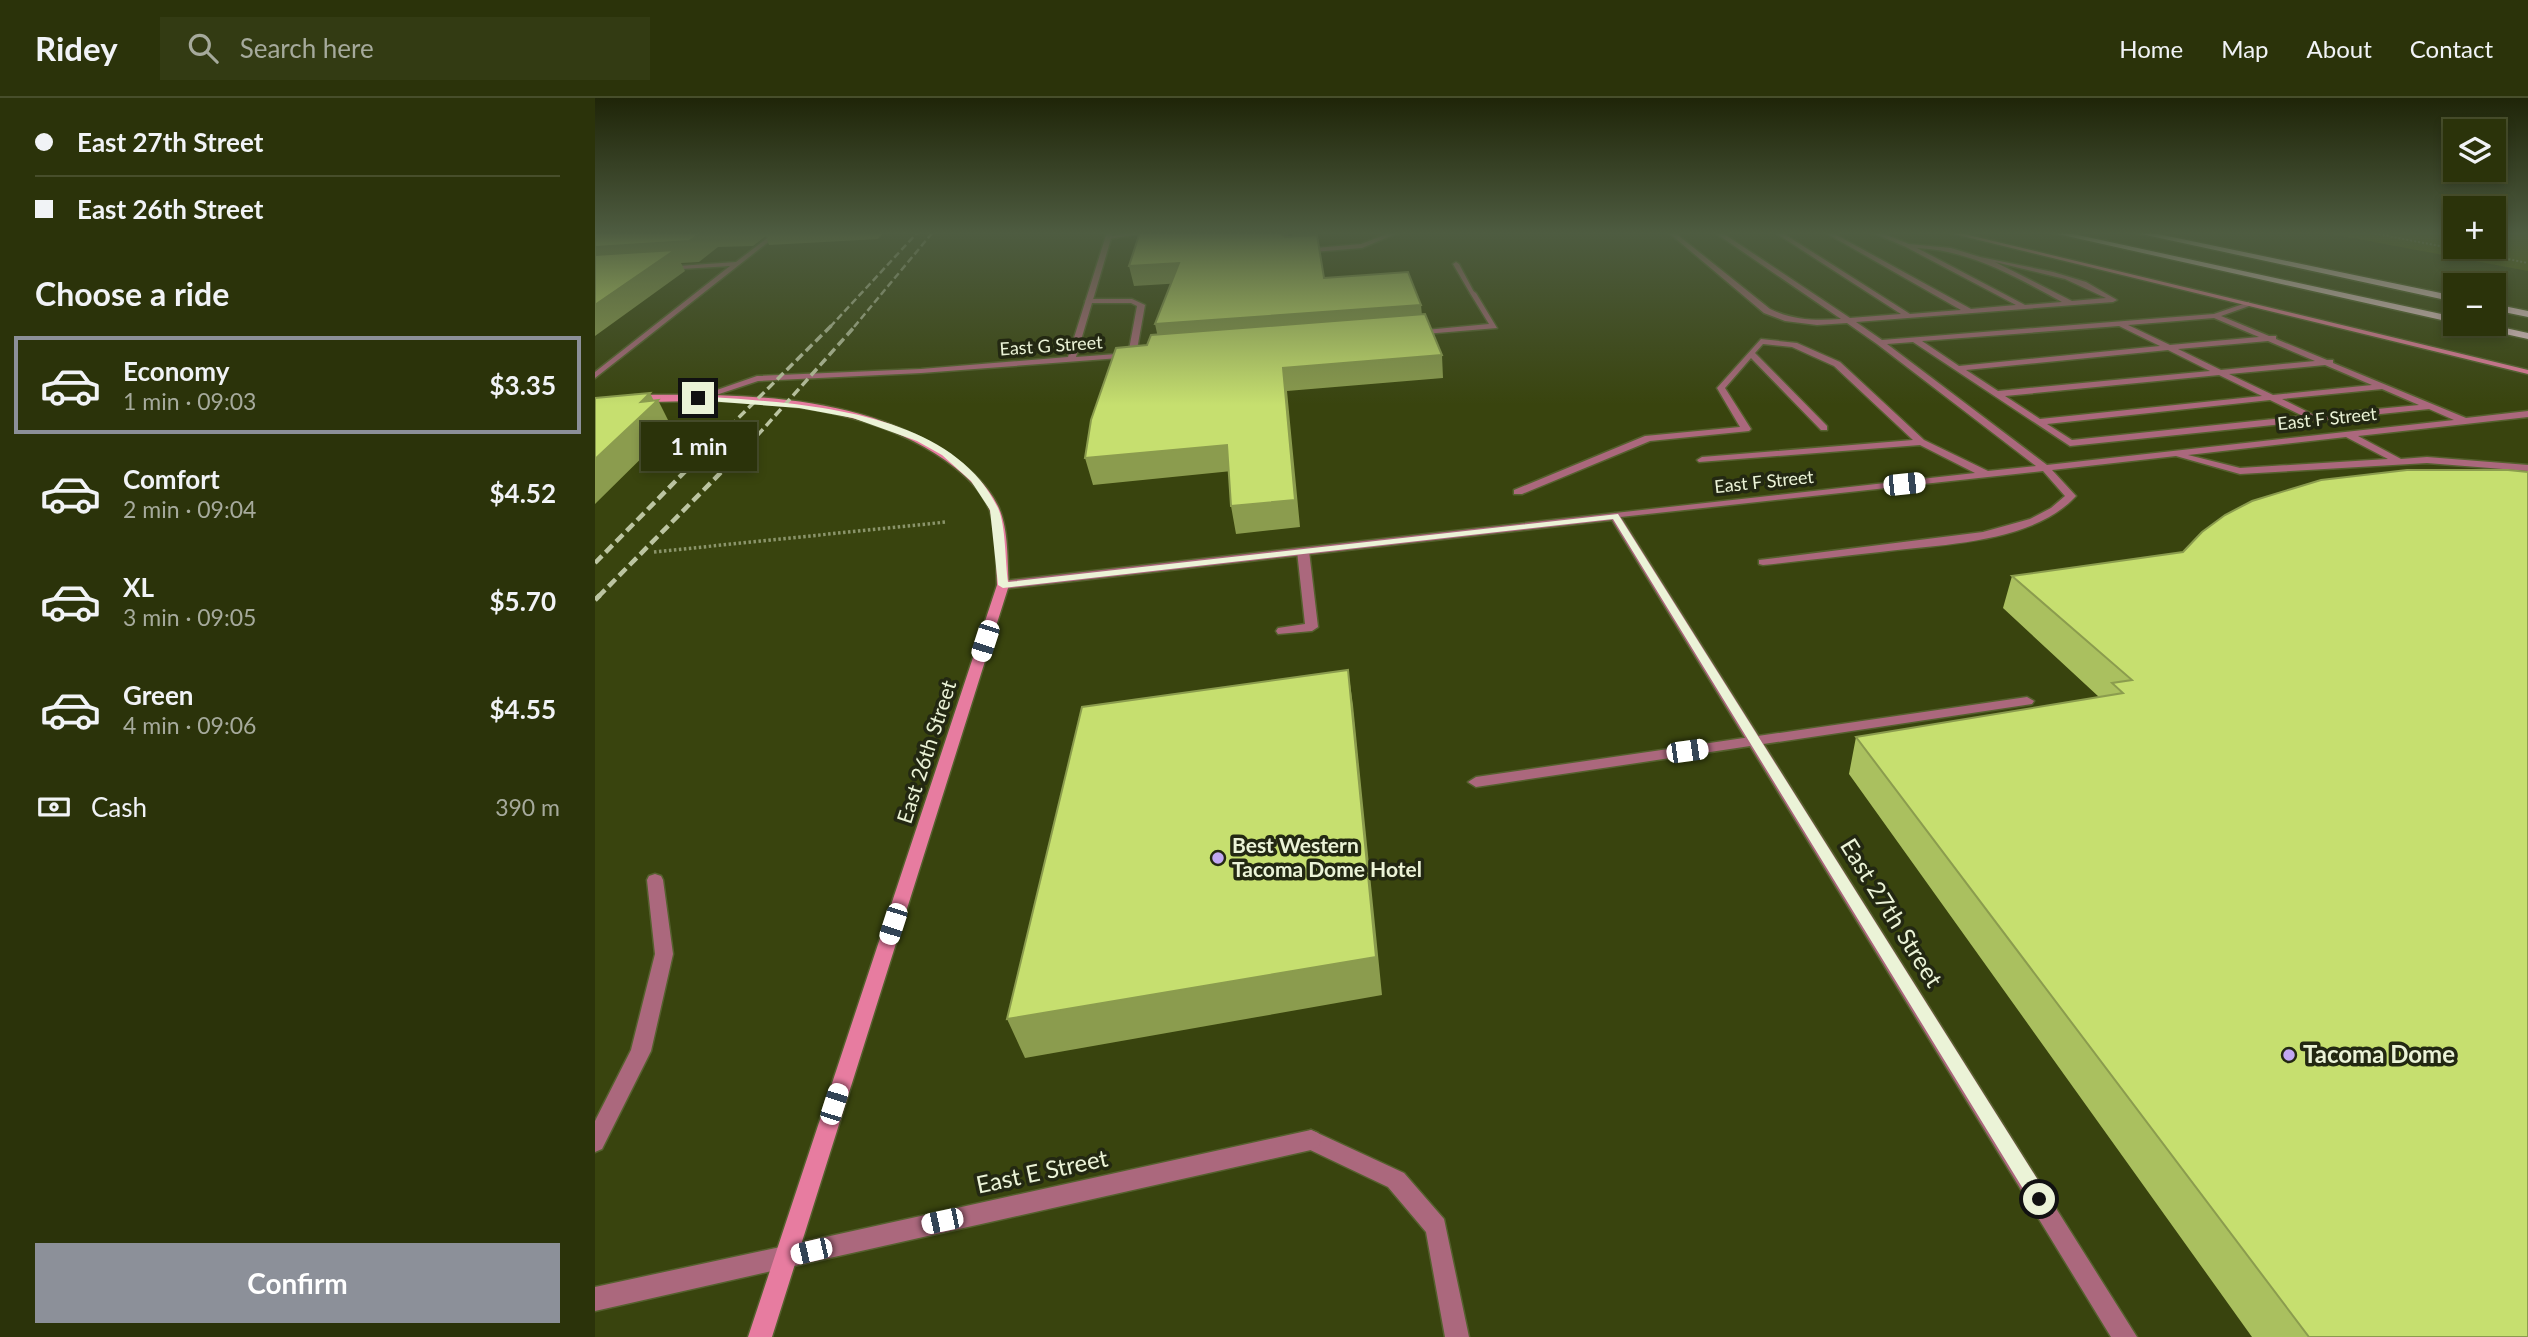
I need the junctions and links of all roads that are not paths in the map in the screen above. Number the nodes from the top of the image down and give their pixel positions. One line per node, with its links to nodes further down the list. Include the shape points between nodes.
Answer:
1 (705, 290): 46 (street)
2 (1093, 290): 17 (street)
3 (1471, 290): 32 (street, via 1494,326)
4 (1741, 290): 29 (street, via 1785,319)
5 (1805, 290): 29 (street)
6 (1868, 290): 26 (street)
7 (1930, 290): 24 (street)
8 (1992, 290): 21 (street)
9 (2045, 290): 18 (street)
10 (2098, 290): 18 (street, via 2113,300)
11 (2188, 290): 20 (street)
12 (2317, 290): 28 (highway)
13 (2424, 290): 15 (highway)
14 (2425, 290): 16 (highway)
15 (2443, 294)
16 (2443, 294)
17 (1089, 301): 40 (street, via 1141,304); 41 (street)
18 (2071, 303): 21 (street)
19 (2506, 303): 22 (highway)
20 (2246, 304): 27 (street); 45 (street)
21 (2025, 307): 24 (street)
22 (2528, 308)
23 (2506, 309): 25 (highway)
24 (1970, 312): 26 (street)
25 (2528, 314)
26 (1909, 316): 29 (street)
27 (2215, 316): 30 (street); 34 (street)
28 (2443, 317)
29 (1852, 321): 36 (street)
30 (2119, 324): 35 (street); 37 (street)
31 (2506, 331): 33 (highway)
32 (1410, 333)
33 (2528, 336)
34 (2273, 338): 37 (street); 42 (street)
35 (1914, 339): 36 (street); 43 (street)
36 (1880, 342): 63 (street)
37 (2170, 349): 43 (street); 44 (street)
38 (1146, 354): 40 (street, East G Street)
39 (1751, 354): 57 (street); 59 (street, via 1761,341 1815,353 1836,364); 66 (street, via 1721,388 1745,429 1648,438)
40 (1132, 355): 41 (street, East G Street)
41 (1071, 360): 50 (street, East G Street, via 757,379)
42 (2330, 362): 44 (street); 47 (street)
43 (1959, 368): 48 (street)
44 (2219, 372): 48 (street); 51 (street)
45 (2528, 372)
46 (595, 376)
47 (2385, 386): 51 (street); 52 (street)
48 (1997, 394): 56 (street)
49 (619, 398): 50 (street, East 26th Street)
50 (698, 398): 70 (street, East 26th Street, via 799,406 855,416 920,439 945,454 974,479 995,510)
51 (2273, 398): 54 (street); 56 (street)
52 (2430, 406): 54 (street); 55 (street)
53 (2528, 414): 55 (street, East F Street)
54 (2313, 418): 56 (street, via 2070,443)
55 (2465, 421): 58 (street, East F Street)
56 (2038, 422)
57 (1824, 428)
58 (2347, 434): 60 (street, East F Street); 62 (street)
59 (1921, 442): 61 (street); 65 (street)
60 (2173, 454): 62 (street, via 2240,471); 63 (street, East F Street)
61 (1702, 460)
62 (2398, 461): 64 (street)
63 (2045, 468): 65 (street, East F Street); 69 (street, via 2071,496 2063,505 2011,528 1965,539)
64 (2528, 468)
65 (1985, 474): 67 (street, East F Street)
66 (1518, 492)
67 (1615, 516): 68 (street, East F Street); 73 (street, East 27th Street)
68 (1303, 551): 70 (street, East F Street); 71 (street, via 1312,627)
69 (1763, 562)
70 (1003, 585): 77 (street, East 26th Street)
71 (1282, 631)
72 (2027, 701): 73 (street)
73 (1756, 741): 74 (street); 81 (street, East 27th Street)
74 (1476, 782)
75 (655, 880): 76 (street, via 664,954 641,1051)
76 (595, 1142)
77 (785, 1257): 78 (street, East E Street); 79 (street, East 26th Street); 80 (street, East E Street, via 1311,1140 1396,1180 1436,1227)
78 (595, 1299)
79 (760, 1337)
80 (1457, 1337)
81 (2125, 1337)

